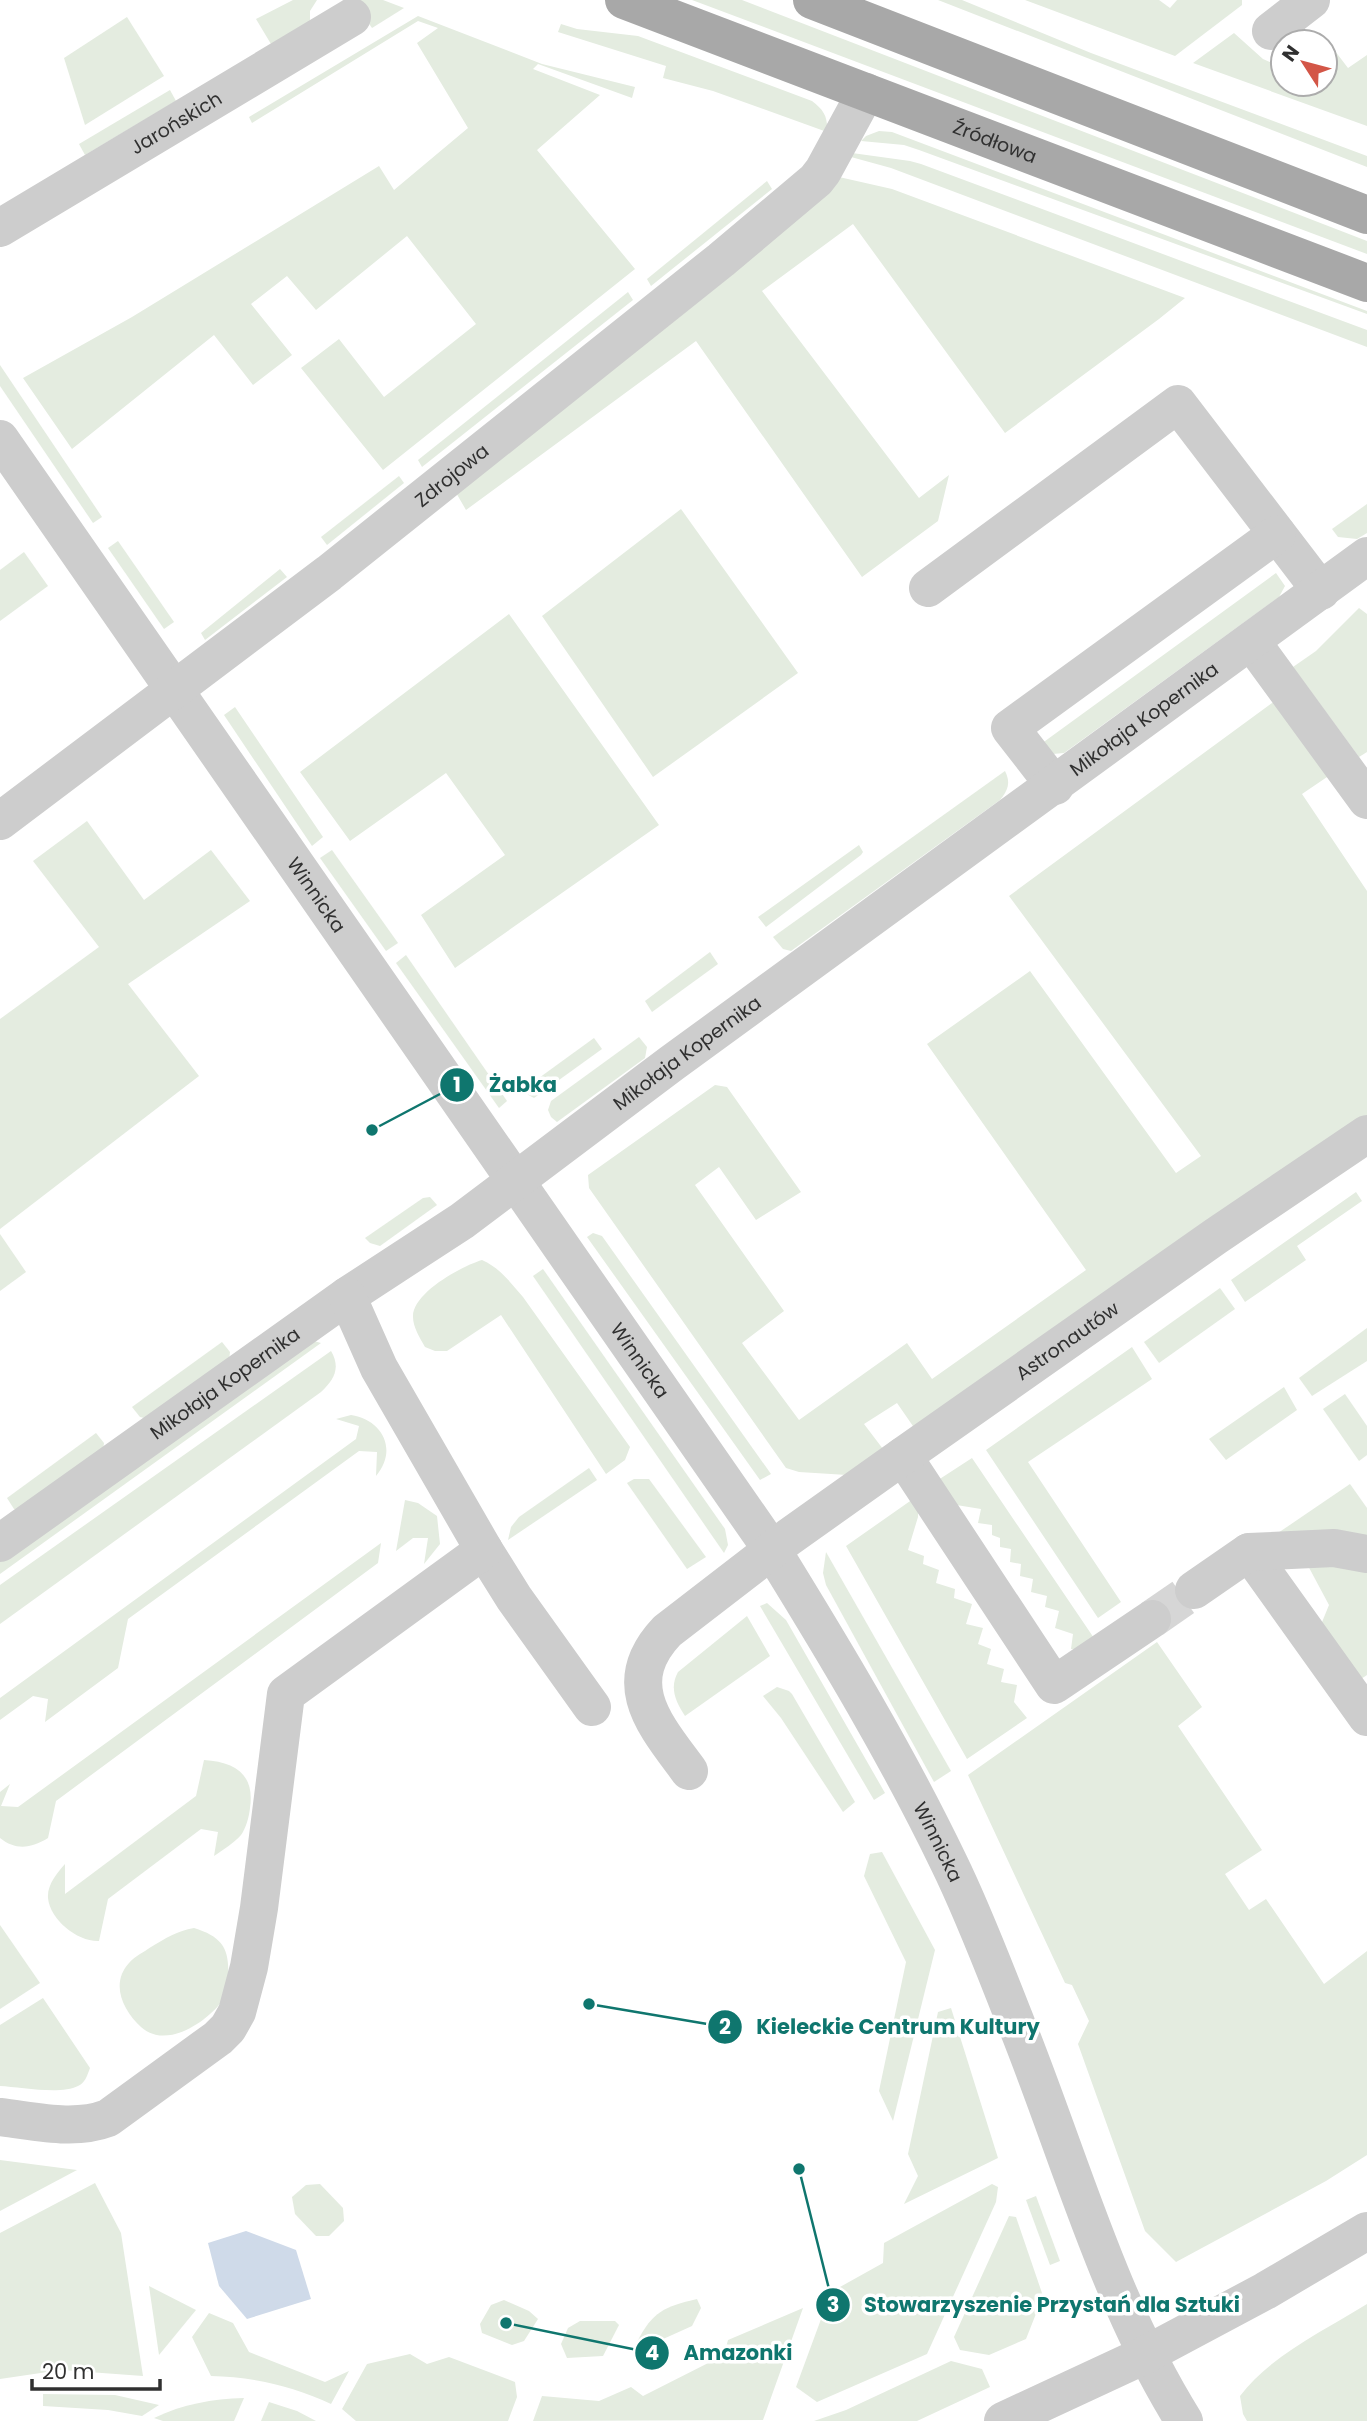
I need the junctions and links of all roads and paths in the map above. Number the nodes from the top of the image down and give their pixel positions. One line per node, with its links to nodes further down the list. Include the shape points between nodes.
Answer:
1 (624, 0): 6 (main road, Źródłowa)
2 (812, 0): 7 (main road)
3 (1311, 0): 5 (street)
4 (352, 17): 8 (street, Jarońskich)
5 (1275, 28)
6 (866, 92): 9 (main road, Źródłowa); 16 (street, Zdrojowa, via 816,180 329,573)
7 (1367, 215)
8 (0, 228)
9 (1367, 284)
10 (0, 439): 16 (street, Winnicka)
11 (1277, 534): 13 (street, via 1178,404); 14 (street); 17 (street, via 1010,728)
12 (1363, 569): 14 (street, Mikołaja Kopernika)
13 (928, 588)
14 (1321, 592): 15 (street, Mikołaja Kopernika)
15 (1251, 640): 17 (street, Mikołaja Kopernika); 18 (street)
16 (174, 688): 19 (street, Zdrojowa); 21 (street, Winnicka)
17 (1055, 786): 21 (street, Mikołaja Kopernika)
18 (1367, 800)
19 (0, 821)
20 (1367, 1134): 23 (street, Astronautów)
21 (515, 1181): 22 (street, Mikołaja Kopernika); 26 (street, Winnicka)
22 (346, 1296): 24 (street, Mikołaja Kopernika); 25 (street, via 379,1368)
23 (902, 1456): 26 (street, Astronautów); 30 (street, via 1054,1685)
24 (0, 1543)
25 (484, 1550): 31 (street); 34 (street, via 286,1694 249,1967 228,2028 108,2118 66,2125)
26 (772, 1550): 33 (street, Astronautów, via 667,1631 647,1662 646,1707); 36 (street, Winnicka, via 901,1769 949,1863)
27 (1249, 1552): 28 (street, via 1334,1548); 29 (street); 32 (street)
28 (1367, 1554)
29 (1194, 1590)
30 (1152, 1619)
31 (592, 1707)
32 (1367, 1717)
33 (689, 1771)
34 (0, 2117)
35 (1367, 2231): 36 (street)
36 (1145, 2355): 37 (street); 38 (street, Winnicka)
37 (1003, 2421)
38 (1184, 2421)

